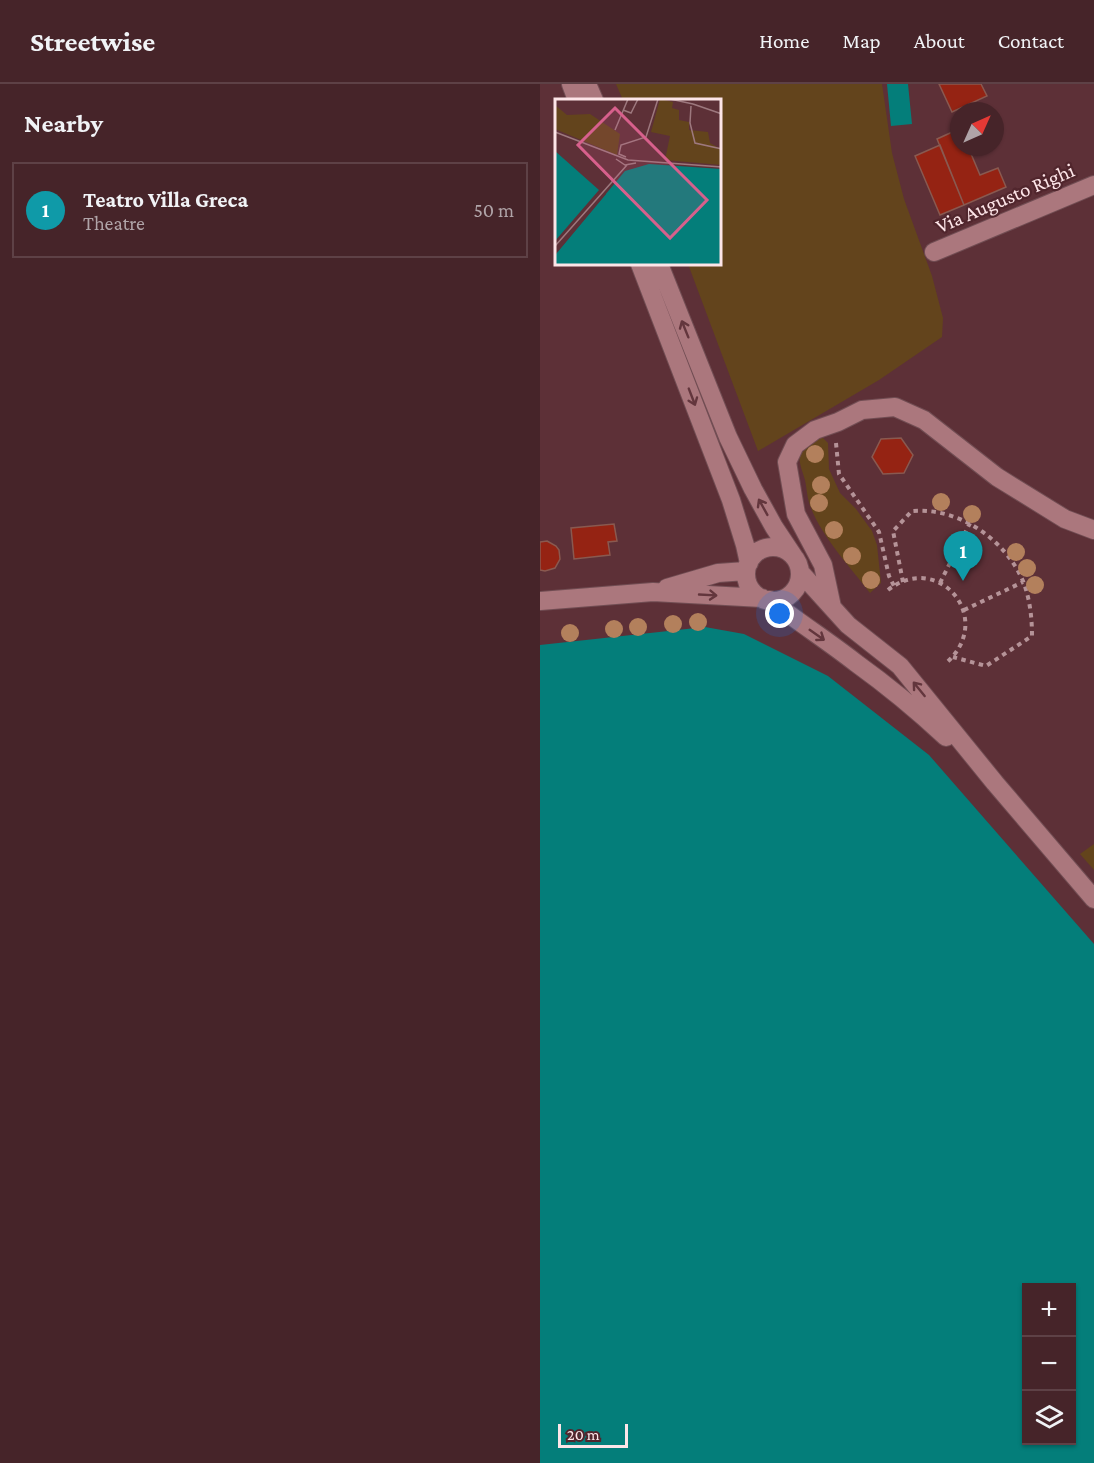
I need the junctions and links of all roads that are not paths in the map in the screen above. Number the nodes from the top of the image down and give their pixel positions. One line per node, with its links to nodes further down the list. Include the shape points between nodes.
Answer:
1 (571, 84): 3 (street)
2 (587, 84): 4 (street)
3 (577, 99)
4 (594, 99)
5 (1094, 185): 6 (street, Via Augusto Righi)
6 (934, 252)
7 (641, 266): 11 (street, one-way to 11, via 731,500)
8 (660, 266): 10 (street, one-way to 8, via 728,437)
9 (1094, 530): 15 (street, via 1065,519 997,477 924,420 895,406 862,410 815,430 795,445 787,462 796,514 823,565)
10 (797, 564): 11 (street, via 781,548 766,548 753,556); 13 (street, via 792,593 777,600); 15 (street)
11 (748, 567): 12 (street); 13 (street, via 750,587)
12 (653, 592): 13 (street, one-way to 13); 14 (street)
13 (766, 599): 16 (street, one-way to 16, via 915,708)
14 (540, 601)
15 (832, 607): 16 (street, one-way to 15, via 900,666 848,625)
16 (995, 783): 17 (street)
17 (1094, 899)

